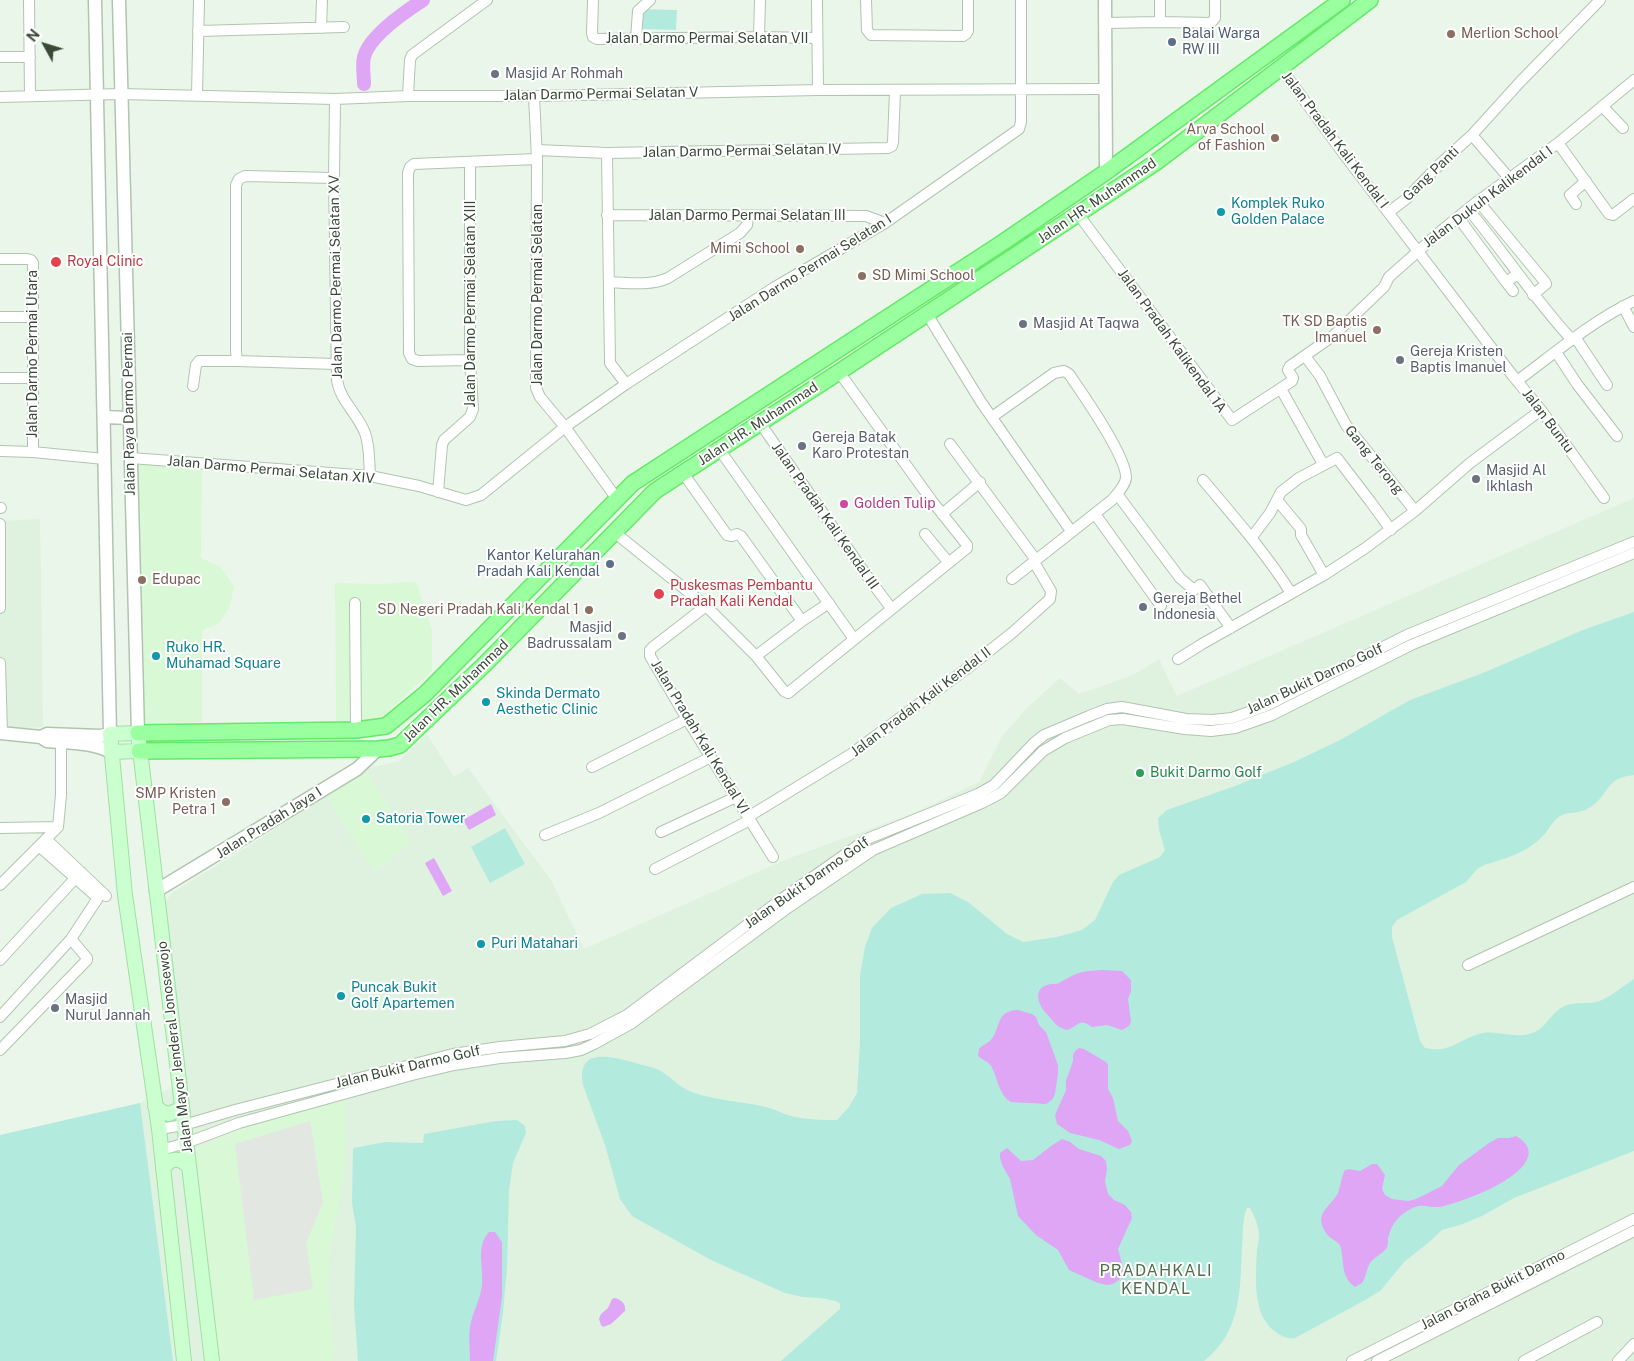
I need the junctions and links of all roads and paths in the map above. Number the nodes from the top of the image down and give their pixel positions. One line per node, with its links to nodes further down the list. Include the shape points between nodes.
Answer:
1 (29, 0): 29 (street)
2 (95, 0): 39 (street, Jalan Raya Darmo Permai)
3 (119, 0): 36 (street, Jalan Raya Darmo Permai)
4 (199, 0): 24 (street)
5 (322, 0): 22 (street)
6 (486, 0): 40 (street, via 412,56)
7 (592, 0): 27 (street, Jalan Darmo Permai Selatan VII, via 593,37)
8 (650, 0): 27 (street, via 638,11)
9 (760, 0): 25 (street)
10 (817, 0): 26 (street)
11 (866, 0): 12 (street, via 867,30 871,35 963,36 968,31)
12 (968, 0)
13 (1021, 0): 32 (street)
14 (1104, 0): 21 (street)
15 (1160, 0): 20 (street)
16 (1215, 0): 20 (street, via 1215,18 1211,23)
17 (1342, 0): 51 (main road, Jalan HR. Muhammad)
18 (1370, 0): 30 (main road, Jalan HR. Muhammad)
19 (1600, 0): 46 (street, Gang Panti)
20 (1160, 22): 21 (street)
21 (1105, 23): 33 (street)
22 (321, 28): 23 (street); 24 (street)
23 (344, 28)
24 (198, 31): 37 (street)
25 (759, 37): 26 (street, Jalan Darmo Permai Selatan VII); 27 (street, Jalan Darmo Permai Selatan VII)
26 (817, 38): 34 (street)
27 (636, 39)
28 (0, 57): 29 (street)
29 (30, 57): 38 (street)
30 (1280, 67): 59 (street, Jalan Pradah Kali Kendal I); 60 (main road, Jalan HR. Muhammad, via 1162,158)
31 (1634, 80): 44 (street, Jalan Dukuh Kalikendal I)
32 (1021, 89): 33 (street, Jalan Darmo Permai Selatan V); 35 (street, Jalan Darmo Permai Selatan V); 64 (street, Jalan Darmo Permai Selatan I, via 1022,122 1019,129)
33 (1104, 89): 51 (street)
34 (818, 90): 35 (street, Jalan Darmo Permai Selatan V); 41 (street, Jalan Darmo Permai Selatan V)
35 (895, 91): 48 (street, Jalan Darmo Permai Selatan IV, via 893,142 888,148)
36 (121, 94): 37 (street, Jalan Darmo Permai Selatan V); 39 (street, Jalan Darmo Permai Selatan V); 99 (street, Jalan Raya Darmo Permai)
37 (197, 95): 43 (street, Jalan Darmo Permai Selatan V)
38 (30, 96): 39 (street, Jalan Darmo Permai Selatan V); 42 (street, Jalan Darmo Permai Selatan V)
39 (97, 96): 98 (street, Jalan Raya Darmo Permai)
40 (408, 96): 41 (street, Jalan Darmo Permai Selatan V); 43 (street, Jalan Darmo Permai Selatan V)
41 (534, 96): 49 (street, Jalan Darmo Permai Selatan)
42 (0, 97)
43 (335, 99): 52 (street, Jalan Darmo Permai Selatan XV)
44 (1602, 106): 45 (street); 47 (street, Jalan Dukuh Kalikendal I)
45 (1623, 128)
46 (1472, 135): 53 (street); 59 (street, Gang Panti, via 1406,200)
47 (1558, 143): 53 (street, Jalan Dukuh Kalikendal I); 54 (street)
48 (607, 153): 49 (street, Jalan Darmo Permai Selatan IV); 61 (street)
49 (537, 155): 50 (street, Jalan Darmo Permai Selatan IV); 102 (street, Jalan Darmo Permai Selatan, via 536,388)
50 (470, 163): 87 (street, Jalan Darmo Permai Selatan XIII); 87 (street, Jalan Darmo Permai Selatan IV, via 414,164 408,173 409,353 418,361)
51 (1106, 172): 65 (main road, Jalan HR. Muhammad)
52 (334, 178): 86 (street, via 245,176 239,179 236,186); 88 (street, Jalan Darmo Permai Selatan XV)
53 (1510, 178): 56 (street, Jalan Dukuh Kalikendal I)
54 (1586, 181): 55 (street, via 1609,214 1613,215); 57 (street, via 1570,195)
55 (1634, 198)
56 (1478, 200): 58 (street, Jalan Dukuh Kalikendal I); 73 (street, via 1545,282)
57 (1576, 204)
58 (1468, 209): 63 (street, Jalan Dukuh Kalikendal I); 69 (street)
59 (1389, 212): 66 (street, Jalan Pradah Kali Kendal I)
60 (1078, 214): 67 (main road, Jalan HR. Muhammad); 96 (street, Jalan Pradah Kalikendal 1A, via 1230,420)
61 (607, 215): 62 (street, Jalan Darmo Permai Selatan III); 70 (street)
62 (748, 216): 64 (street, Jalan Darmo Permai Selatan III, via 866,216); 70 (street, via 747,225 740,233 662,281)
63 (1458, 217): 66 (street, Jalan Dukuh Kalikendal I); 71 (street)
64 (885, 223): 93 (street, Jalan Darmo Permai Selatan I, via 775,287)
65 (1002, 243): 67 (main road); 80 (main road, Jalan HR. Muhammad)
66 (1418, 250): 85 (street, Jalan Dukuh Kalikendal I, via 1333,336); 92 (street, Jalan Buntu)
67 (1012, 258): 76 (main road, Jalan HR. Muhammad)
68 (0, 259): 78 (street, Jalan Darmo Permai Utara, via 27,259 33,263)
69 (1518, 274): 71 (street); 73 (street)
70 (609, 282): 93 (street, via 610,363)
71 (1506, 282): 72 (street)
72 (1513, 291)
73 (1533, 295): 81 (street)
74 (1634, 301): 75 (street)
75 (1623, 306): 79 (street); 81 (street)
76 (927, 314): 83 (main road, Jalan HR. Muhammad); 100 (street)
77 (0, 317): 78 (street)
78 (33, 317): 91 (street, Jalan Darmo Permai Utara)
79 (1634, 327)
80 (860, 337): 82 (main road, Jalan HR. Muhammad); 83 (main road, via 864,347)
81 (1574, 339): 84 (street); 94 (street)
82 (837, 351): 89 (main road, via 846,359); 118 (main road, Jalan HR. Muhammad, via 634,482)
83 (870, 351): 89 (main road, Jalan HR. Muhammad)
84 (1556, 352): 92 (street); 103 (street)
85 (1305, 356): 96 (street, Jalan Dukuh Kalikendal I, via 1288,367 1293,380); 120 (street, Gang Terong, via 1320,376 1346,425)
86 (237, 360): 88 (street); 95 (street, via 199,362)
87 (470, 360): 115 (street, Jalan Darmo Permai Selatan XIII, via 472,414 444,440)
88 (336, 364): 112 (street, Jalan Darmo Permai Selatan XV, via 340,392 365,433)
89 (844, 369): 101 (main road, Jalan HR. Muhammad); 121 (street)
90 (0, 378): 91 (street)
91 (32, 378): 107 (street, Jalan Darmo Permai Utara)
92 (1517, 381): 97 (street, Jalan Buntu)
93 (626, 384): 102 (street, Jalan Darmo Permai Selatan I)
94 (1607, 385)
95 (194, 386)
96 (1281, 389): 110 (street)
97 (1541, 410): 117 (street, Jalan Buntu); 120 (street, via 1470,463)
98 (104, 417): 99 (street); 109 (street, Jalan Raya Darmo Permai)
99 (130, 418): 108 (street, Jalan Raya Darmo Permai)
100 (992, 418): 116 (street, via 1054,373 1064,371 1069,374 1122,461 1126,478); 125 (street)
101 (760, 423): 105 (main road, Jalan HR. Muhammad); 143 (street, Jalan Pradah Kali Kendal III)
102 (565, 427): 115 (street, Jalan Darmo Permai Selatan XIV, via 481,495 466,500); 118 (street, Jalan Darmo Permai Selatan)
103 (1618, 436)
104 (950, 444): 114 (street, Jalan Pradah Kali Kendal II)
105 (719, 449): 111 (main road, Jalan HR. Muhammad); 138 (street)
106 (0, 451): 107 (street, Jalan Darmo Permai Utara)
107 (32, 452): 109 (street, Jalan Darmo Permai Utara)
108 (131, 458): 112 (street, Jalan Darmo Permai Selatan XIV); 153 (street, Jalan Raya Darmo Permai)
109 (104, 459): 154 (street, Jalan Raya Darmo Permai)
110 (1323, 464): 119 (street, via 1298,478 1281,492); 124 (street, via 1338,459)
111 (683, 473): 126 (main road, Jalan HR. Muhammad, via 655,490); 144 (street, via 727,535 741,536)
112 (370, 476): 115 (street, Jalan Darmo Permai Selatan XIV)
113 (1203, 480): 128 (street)
114 (980, 482): 121 (street); 133 (street, Jalan Pradah Kali Kendal II)
115 (438, 492)
116 (1118, 494): 122 (street); 145 (street, via 1180,578 1194,590 1200,585)
117 (1604, 498)
118 (617, 499): 130 (main road, Jalan HR. Muhammad)
119 (1277, 500): 128 (street); 135 (street, via 1301,528 1301,535)
120 (1414, 511): 124 (street)
121 (942, 514): 134 (street, via 967,546 966,551)
122 (1095, 514): 125 (street); 141 (street)
123 (0, 524): 142 (street)
124 (1391, 530): 135 (street)
125 (1071, 531): 133 (street)
126 (614, 532): 132 (main road, Jalan HR. Muhammad); 140 (street)
127 (925, 534): 134 (street)
128 (1252, 537): 137 (street)
129 (1634, 542): 182 (street, Jalan Bukit Darmo Golf, via 1407,636 1266,706 1232,718 1186,719 1122,707 1107,709 1044,736 1034,742 994,784 978,794 868,839 627,1015 590,1034 565,1041 453,1054)
130 (571, 545): 132 (main road, via 577,557); 151 (main road, Jalan HR. Muhammad, via 425,694 386,726)
131 (1634, 553): 186 (street, Jalan Bukit Darmo Golf, via 1411,645 1272,715 1235,728 1185,729 1123,718 1109,720 1065,738 1043,751 1000,793 873,850 789,907 632,1023 594,1044 565,1053 454,1064)
132 (586, 560): 157 (main road, Jalan HR. Muhammad, via 414,733 400,745)
133 (1035, 561): 136 (street); 163 (street, Jalan Pradah Kali Kendal II, via 1051,591 1050,600 965,670 851,754)
134 (949, 564): 143 (street)
135 (1324, 575): 137 (street)
136 (1012, 579)
137 (1291, 594): 145 (street)
138 (829, 603): 144 (street); 146 (street)
139 (355, 604): 151 (street)
140 (706, 606): 147 (street); 150 (street, Jalan Pradah Kali Kendal VI, via 650,650 650,656)
141 (1161, 606)
142 (0, 608)
143 (891, 608): 146 (street)
144 (802, 621): 147 (street)
145 (1231, 628): 148 (street)
146 (854, 639): 147 (street, via 788,693)
147 (756, 656)
148 (1178, 660)
149 (0, 664): 152 (street)
150 (687, 719): 160 (street, Jalan Pradah Kali Kendal VI); 161 (street)
151 (356, 730): 153 (main road, Jalan HR. Muhammad)
152 (1, 733): 155 (street)
153 (138, 733): 154 (main road); 158 (main road, Jalan Mayor Jenderal Jonosewojo)
154 (110, 734): 155 (street, via 47,734); 159 (main road, Jalan Mayor Jenderal Jonosewojo)
155 (42, 737): 156 (street)
156 (61, 743): 159 (street, via 100,746); 164 (street)
157 (378, 749): 158 (main road, Jalan HR. Muhammad); 174 (street, Jalan Pradah Jaya I, via 357,769)
158 (139, 751): 159 (main road); 174 (main road, Jalan Mayor Jenderal Jonosewojo)
159 (111, 752): 175 (main road, Jalan Mayor Jenderal Jonosewojo)
160 (710, 757): 162 (street, Jalan Pradah Kali Kendal VI); 167 (street, via 599,813)
161 (592, 767)
162 (736, 797): 163 (street, Jalan Pradah Kali Kendal VI); 166 (street)
163 (749, 818): 169 (street, Jalan Pradah Kali Kendal VI); 170 (street, Jalan Pradah Kali Kendal II)
164 (58, 827): 165 (street); 168 (street)
165 (0, 828)
166 (661, 832)
167 (545, 835)
168 (44, 843): 171 (street); 172 (street)
169 (773, 857)
170 (655, 869)
171 (78, 875): 176 (street); 178 (street)
172 (0, 886)
173 (1634, 886): 179 (street)
174 (156, 891): 184 (main road, Jalan Mayor Jenderal Jonosewojo)
175 (125, 895): 176 (street); 183 (main road, Jalan Mayor Jenderal Jonosewojo)
176 (102, 897): 177 (street)
177 (72, 939): 180 (street); 181 (street, via 87,960)
178 (0, 960)
179 (1468, 965)
180 (0, 1017)
181 (0, 1050)
182 (263, 1102): 185 (street, Jalan Bukit Darmo Golf); 186 (street)
183 (155, 1106): 184 (main road, via 169,1114); 188 (main road, Jalan Mayor Jenderal Jonosewojo)
184 (182, 1108): 187 (main road, Jalan Mayor Jenderal Jonosewojo)
185 (217, 1115): 187 (street, Jalan Bukit Darmo Golf); 189 (street)
186 (267, 1115): 189 (street, Jalan Bukit Darmo Golf)
187 (184, 1125): 188 (street, Jalan Bukit Darmo Golf); 190 (main road, Jalan Mayor Jenderal Jonosewojo)
188 (158, 1129): 191 (main road, Jalan Mayor Jenderal Jonosewojo)
189 (223, 1129): 190 (street, Jalan Bukit Darmo Golf)
190 (186, 1143): 191 (street, Jalan Bukit Darmo Golf); 192 (main road, Jalan Mayor Jenderal Jonosewojo)
191 (161, 1150): 193 (main road, Jalan Mayor Jenderal Jonosewojo)
192 (189, 1168): 193 (main road, via 182,1161 173,1159); 199 (main road, Jalan Mayor Jenderal Jonosewojo)
193 (163, 1169): 198 (main road, Jalan Mayor Jenderal Jonosewojo)
194 (1634, 1219): 200 (street, Jalan Graha Bukit Darmo)
195 (1634, 1231): 201 (street, Jalan Graha Bukit Darmo)
196 (1597, 1322): 202 (street)
197 (1634, 1344): 203 (street)
198 (184, 1361)
199 (212, 1361)
200 (1352, 1361)
201 (1376, 1361)
202 (1524, 1361)
203 (1618, 1361)

